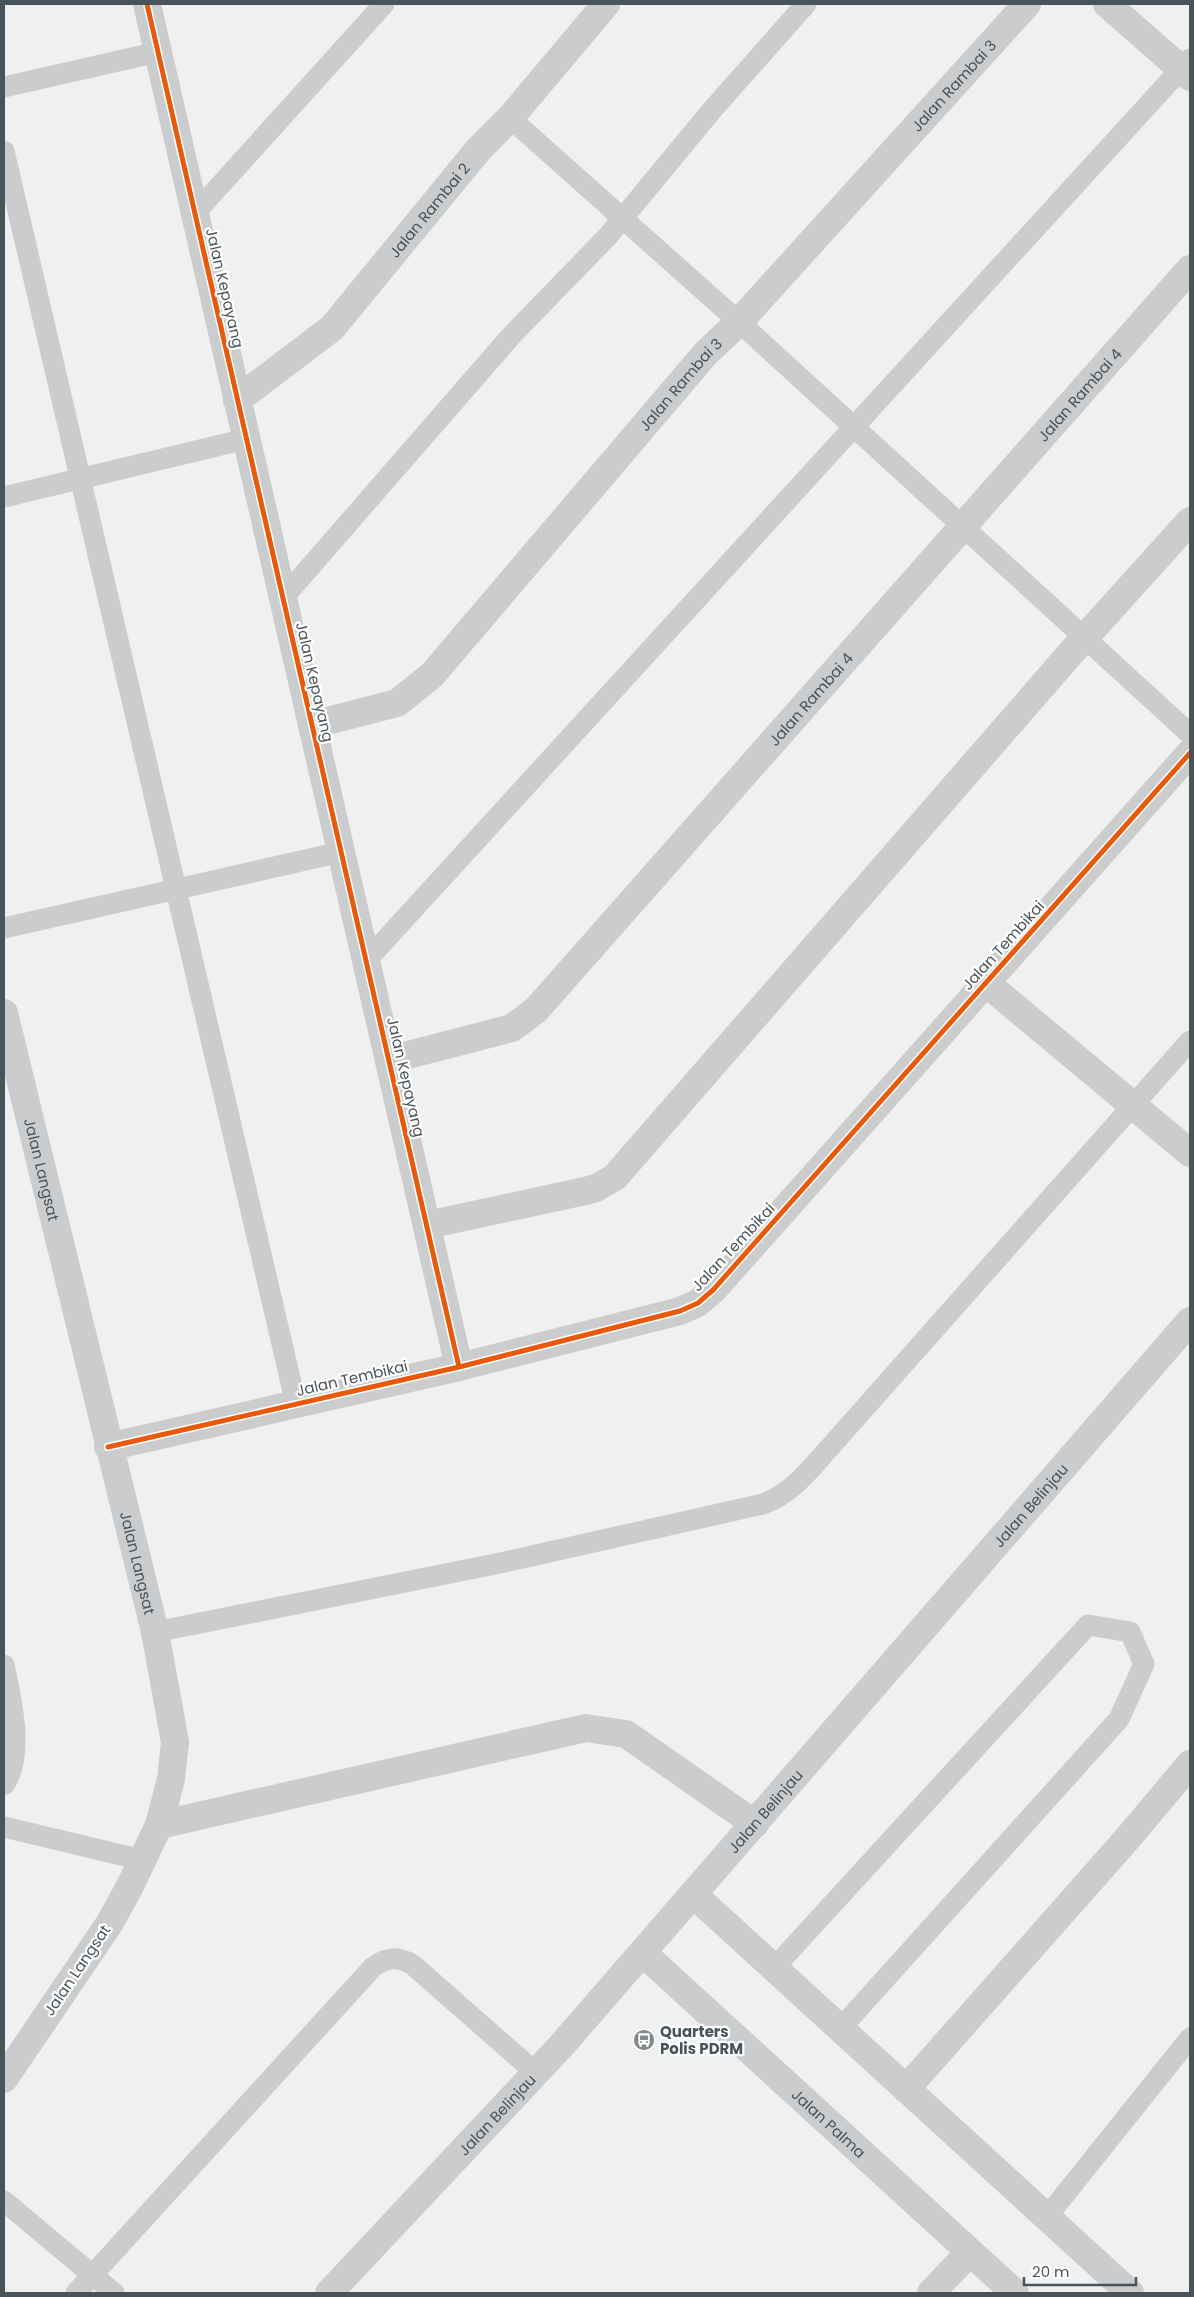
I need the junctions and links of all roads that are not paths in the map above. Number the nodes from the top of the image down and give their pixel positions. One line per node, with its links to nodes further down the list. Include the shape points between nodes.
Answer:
1 (147, 4): 7 (street, Jalan Kepayang)
2 (384, 4): 12 (lane)
3 (606, 4): 10 (street, Jalan Rambai 2)
4 (806, 4): 13 (lane)
5 (1027, 4): 15 (street, Jalan Rambai 3)
6 (1107, 4): 8 (street)
7 (158, 52): 9 (lane); 12 (street, Jalan Kepayang)
8 (1187, 68): 17 (lane)
9 (4, 87)
10 (510, 118): 13 (lane); 16 (street, Jalan Rambai 2, via 479,149 332,328)
11 (4, 151): 19 (lane)
12 (195, 213): 16 (street, Jalan Kepayang)
13 (622, 219): 15 (lane); 23 (lane, via 511,336)
14 (1190, 269): 22 (street, Jalan Rambai 4)
15 (739, 322): 17 (lane); 25 (street, Jalan Rambai 3, via 706,353 432,675 397,703)
16 (238, 400): 18 (street, Jalan Kepayang)
17 (854, 427): 22 (lane); 31 (lane)
18 (246, 439): 19 (lane); 23 (street, Jalan Kepayang)
19 (80, 479): 20 (lane); 29 (lane)
20 (4, 497)
21 (1190, 521): 24 (street)
22 (963, 527): 24 (lane); 35 (street, Jalan Rambai 4, via 529,1017 512,1028)
23 (283, 598): 25 (street, Jalan Kepayang)
24 (1085, 638): 26 (lane); 38 (street, via 615,1177 584,1191)
25 (312, 725): 28 (street, Jalan Kepayang)
26 (1190, 734)
27 (1190, 753): 32 (street, Jalan Tembikai)
28 (341, 852): 29 (lane); 31 (street, Jalan Kepayang)
29 (176, 891): 30 (lane); 41 (lane)
30 (4, 928)
31 (366, 961): 35 (street, Jalan Kepayang)
32 (986, 983): 36 (street); 40 (street, Jalan Tembikai, via 714,1290 698,1303 680,1311)
33 (4, 1013): 42 (street, Jalan Langsat)
34 (1190, 1041): 36 (lane)
35 (389, 1060): 38 (street, Jalan Kepayang)
36 (1134, 1107): 37 (street); 43 (lane, via 798,1483 782,1496 763,1504 505,1562)
37 (1190, 1154)
38 (427, 1225): 40 (street, Jalan Kepayang)
39 (1190, 1321): 48 (street, Jalan Belinjau)
40 (460, 1366): 41 (street, Jalan Tembikai)
41 (296, 1404): 42 (street, Jalan Tembikai)
42 (108, 1447): 43 (street, Jalan Langsat)
43 (155, 1632): 49 (street, Jalan Langsat, via 175,1742 171,1780)
44 (4, 1665): 45 (lane, via 16,1721)
45 (9, 1745): 47 (lane, via 11,1776)
46 (1190, 1764): 59 (street)
47 (4, 1785)
48 (755, 1824): 49 (street, via 626,1734 586,1728); 52 (street, Jalan Belinjau)
49 (159, 1825): 51 (street, Jalan Langsat)
50 (4, 1828): 51 (lane)
51 (142, 1860): 58 (street, Jalan Langsat, via 109,1924)
52 (694, 1895): 53 (street, Jalan Belinjau); 54 (street)
53 (643, 1953): 57 (street, Jalan Belinjau); 62 (street, Jalan Palma)
54 (774, 1968): 55 (street); 55 (lane, via 1088,1625 1130,1632 1144,1664 1119,1719)
55 (840, 2028): 59 (street)
56 (1190, 2038): 61 (lane)
57 (536, 2074): 63 (lane, via 413,1965 404,1959 382,1960); 66 (street, Jalan Belinjau)
58 (4, 2079)
59 (906, 2089): 61 (street)
60 (4, 2201): 63 (lane)
61 (1046, 2218): 69 (street)
62 (970, 2252): 67 (street); 68 (street, Jalan Palma)
63 (92, 2274): 64 (lane); 65 (lane)
64 (76, 2293)
65 (114, 2293)
66 (329, 2293)
67 (931, 2293)
68 (1015, 2293)
69 (1130, 2293)

